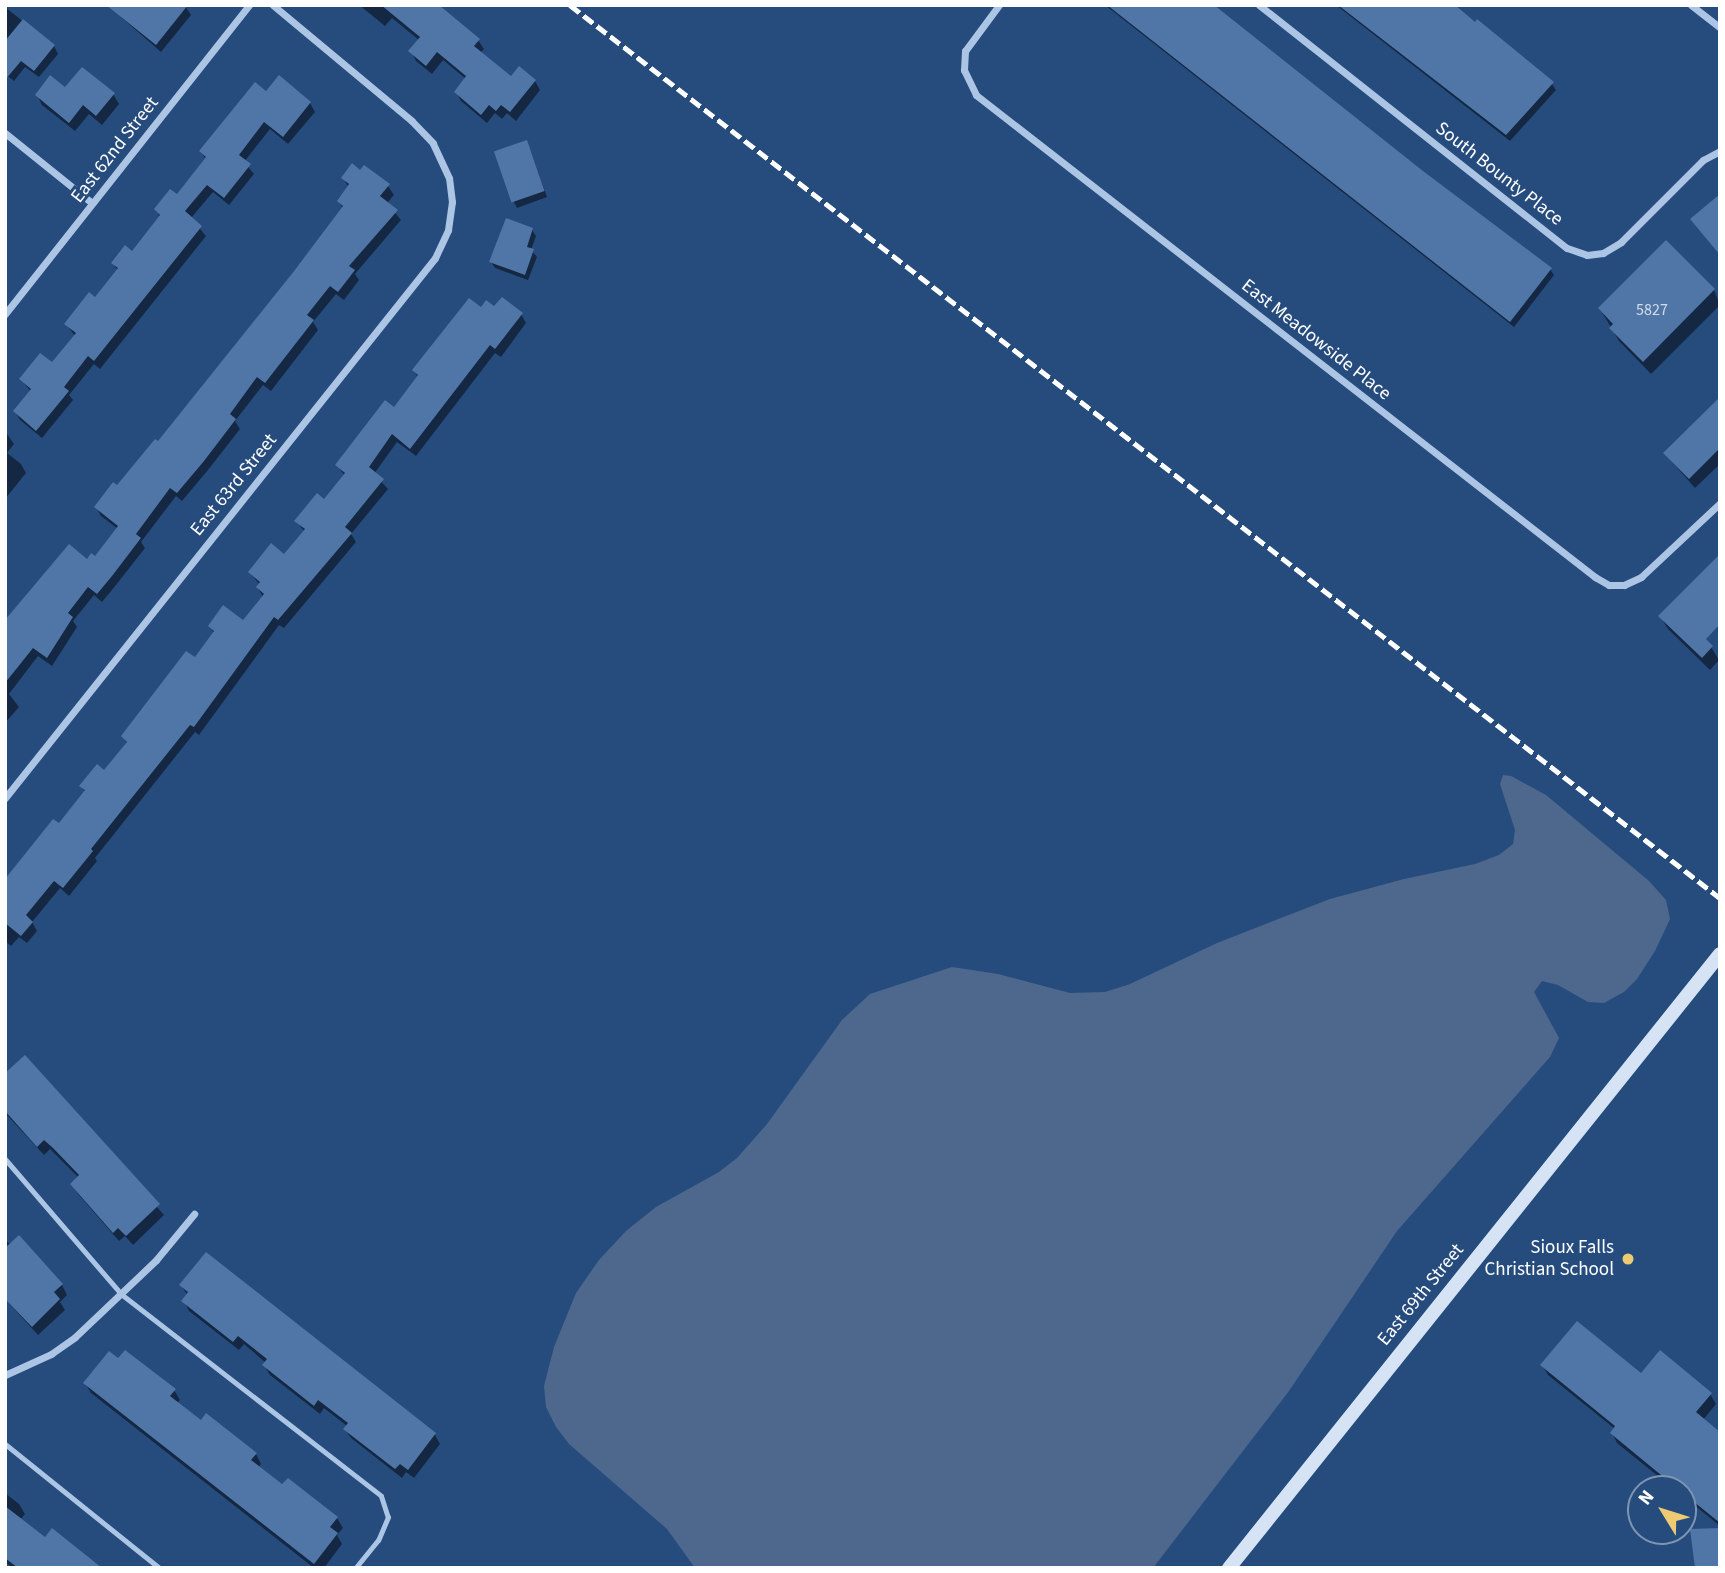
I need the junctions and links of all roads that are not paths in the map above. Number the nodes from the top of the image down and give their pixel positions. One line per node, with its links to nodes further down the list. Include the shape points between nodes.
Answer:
1 (249, 5): 9 (street, East 62nd Street)
2 (274, 5): 12 (street, East 63rd Street, via 433,143 449,178 448,230 435,258)
3 (999, 5): 11 (street, East Meadowside Place, via 965,51 964,70 976,95 1595,578 1609,585 1624,585 1641,577)
4 (1259, 5): 8 (street, South Bounty Place, via 1567,248 1587,255 1603,253 1621,242 1703,160)
5 (1691, 5): 6 (street)
6 (1720, 28)
7 (5, 133): 9 (street)
8 (1720, 151)
9 (92, 203): 10 (street, East 62nd Street)
10 (5, 314)
11 (1720, 503)
12 (5, 798)
13 (1720, 954): 19 (main road, East 69th Street)
14 (5, 1159): 16 (lane)
15 (194, 1214): 16 (street)
16 (121, 1294): 17 (street, via 51,1354); 21 (lane, via 381,1496 388,1517 378,1541)
17 (5, 1374)
18 (5, 1444): 20 (lane)
19 (1231, 1566)
20 (159, 1568)
21 (355, 1568)

